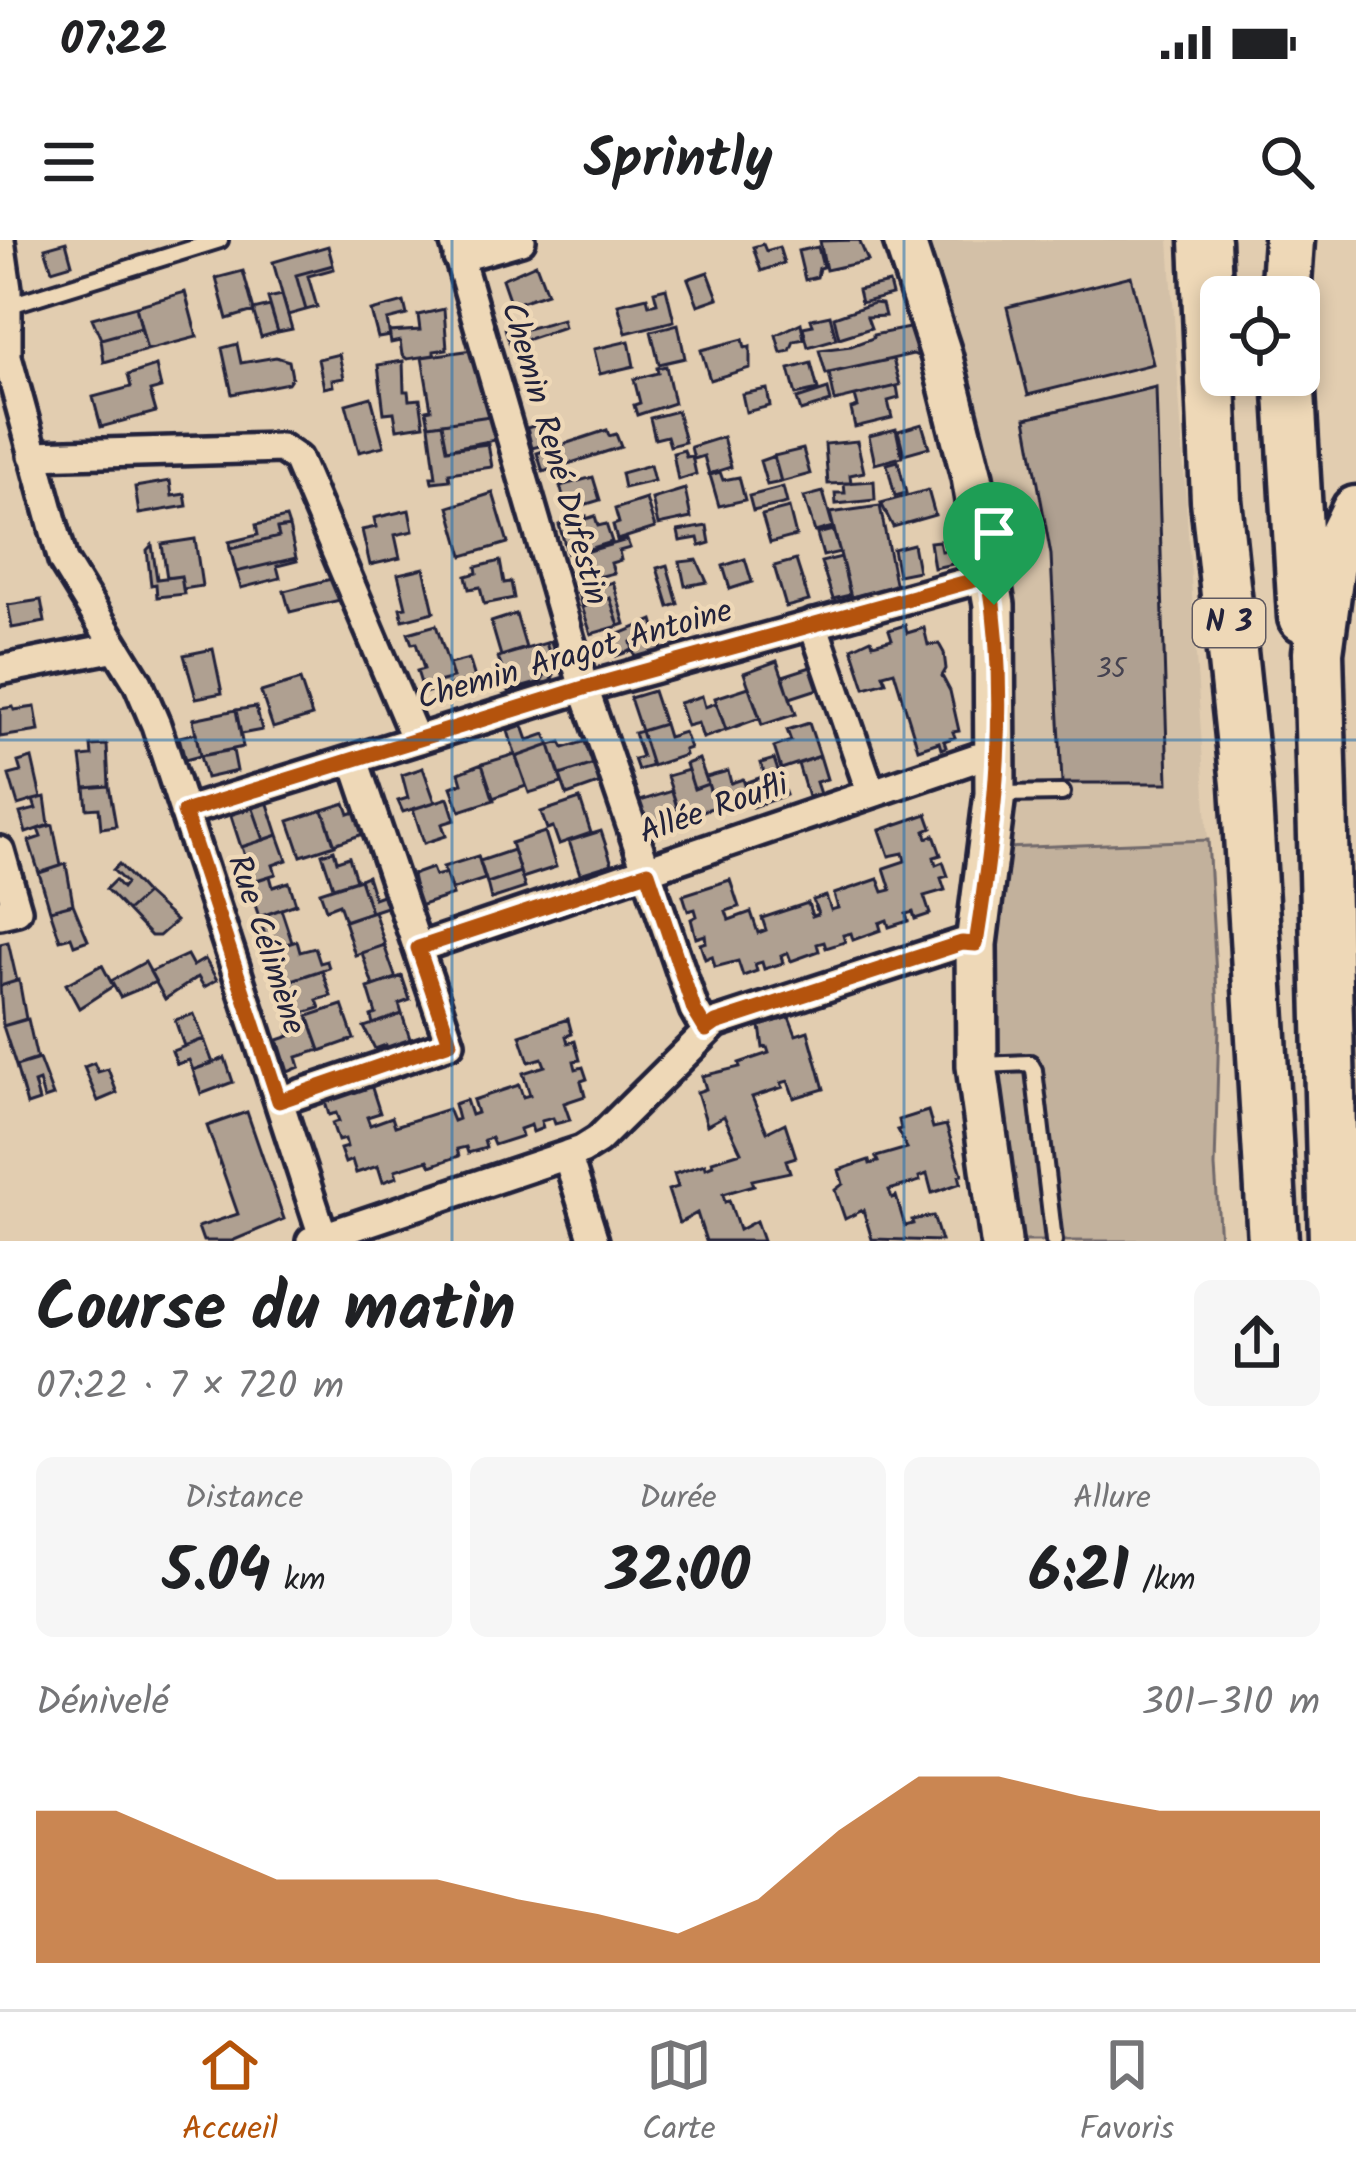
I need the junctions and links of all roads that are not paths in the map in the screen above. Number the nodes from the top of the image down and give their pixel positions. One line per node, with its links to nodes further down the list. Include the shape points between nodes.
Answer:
1 (0, 240): 11 (street, Rue Célimène)
2 (220, 240): 11 (lane)
3 (521, 240): 8 (street)
4 (904, 240): 17 (street, via 941,354)
5 (1205, 240): 33 (highway, N 3, via 1216,500)
6 (1240, 240): 9 (highway)
7 (1289, 240): 10 (highway)
8 (456, 249): 21 (street, Chemin René Dufestin)
9 (1238, 276)
10 (1286, 276)
11 (7, 306): 12 (street, Rue Célimène)
12 (7, 392): 15 (street, Rue Célimène)
13 (1240, 396): 33 (highway, N 3)
14 (1290, 396): 37 (highway, N 3)
15 (33, 455): 19 (street, Rue Célimène, via 63,561); 22 (street, via 281,448 297,459)
16 (1356, 512): 37 (highway, N 3, via 1330,564 1318,652)
17 (989, 576): 18 (street, Chemin Aragot Antoine); 24 (street)
18 (813, 623): 21 (street, Chemin Aragot Antoine); 26 (street)
19 (116, 647): 20 (street); 27 (street, Rue Célimène, via 156,725)
20 (0, 670)
21 (584, 688): 22 (street, Chemin Aragot Antoine); 29 (street, Chemin René Dufestin)
22 (416, 740): 23 (street, Chemin Aragot Antoine)
23 (354, 760): 27 (street, Chemin Aragot Antoine); 32 (street)
24 (995, 776): 25 (lane); 26 (street, Allée Roufli, via 976,758); 31 (street)
25 (1062, 793)
26 (871, 794): 29 (street, Allée Roufli)
27 (184, 812): 36 (street, Rue Célimène)
28 (0, 850): 30 (street, via 17,910)
29 (648, 872): 32 (street, Allée Roufli); 34 (street, Chemin René Dufestin)
30 (0, 914)
31 (976, 944): 34 (street); 35 (street)
32 (418, 948): 36 (street, via 450,1042)
33 (1260, 1006): 43 (highway, N 3)
34 (706, 1030): 38 (street, via 598,1140)
35 (977, 1066): 41 (street); 42 (lane, via 1030,1063 1034,1070)
36 (279, 1101): 39 (street, Rue Célimène)
37 (1329, 1107): 44 (highway, N 3)
38 (567, 1155): 39 (street); 40 (street)
39 (317, 1239)
40 (594, 1241)
41 (1001, 1241)
42 (1054, 1241)
43 (1273, 1241)
44 (1334, 1241)

